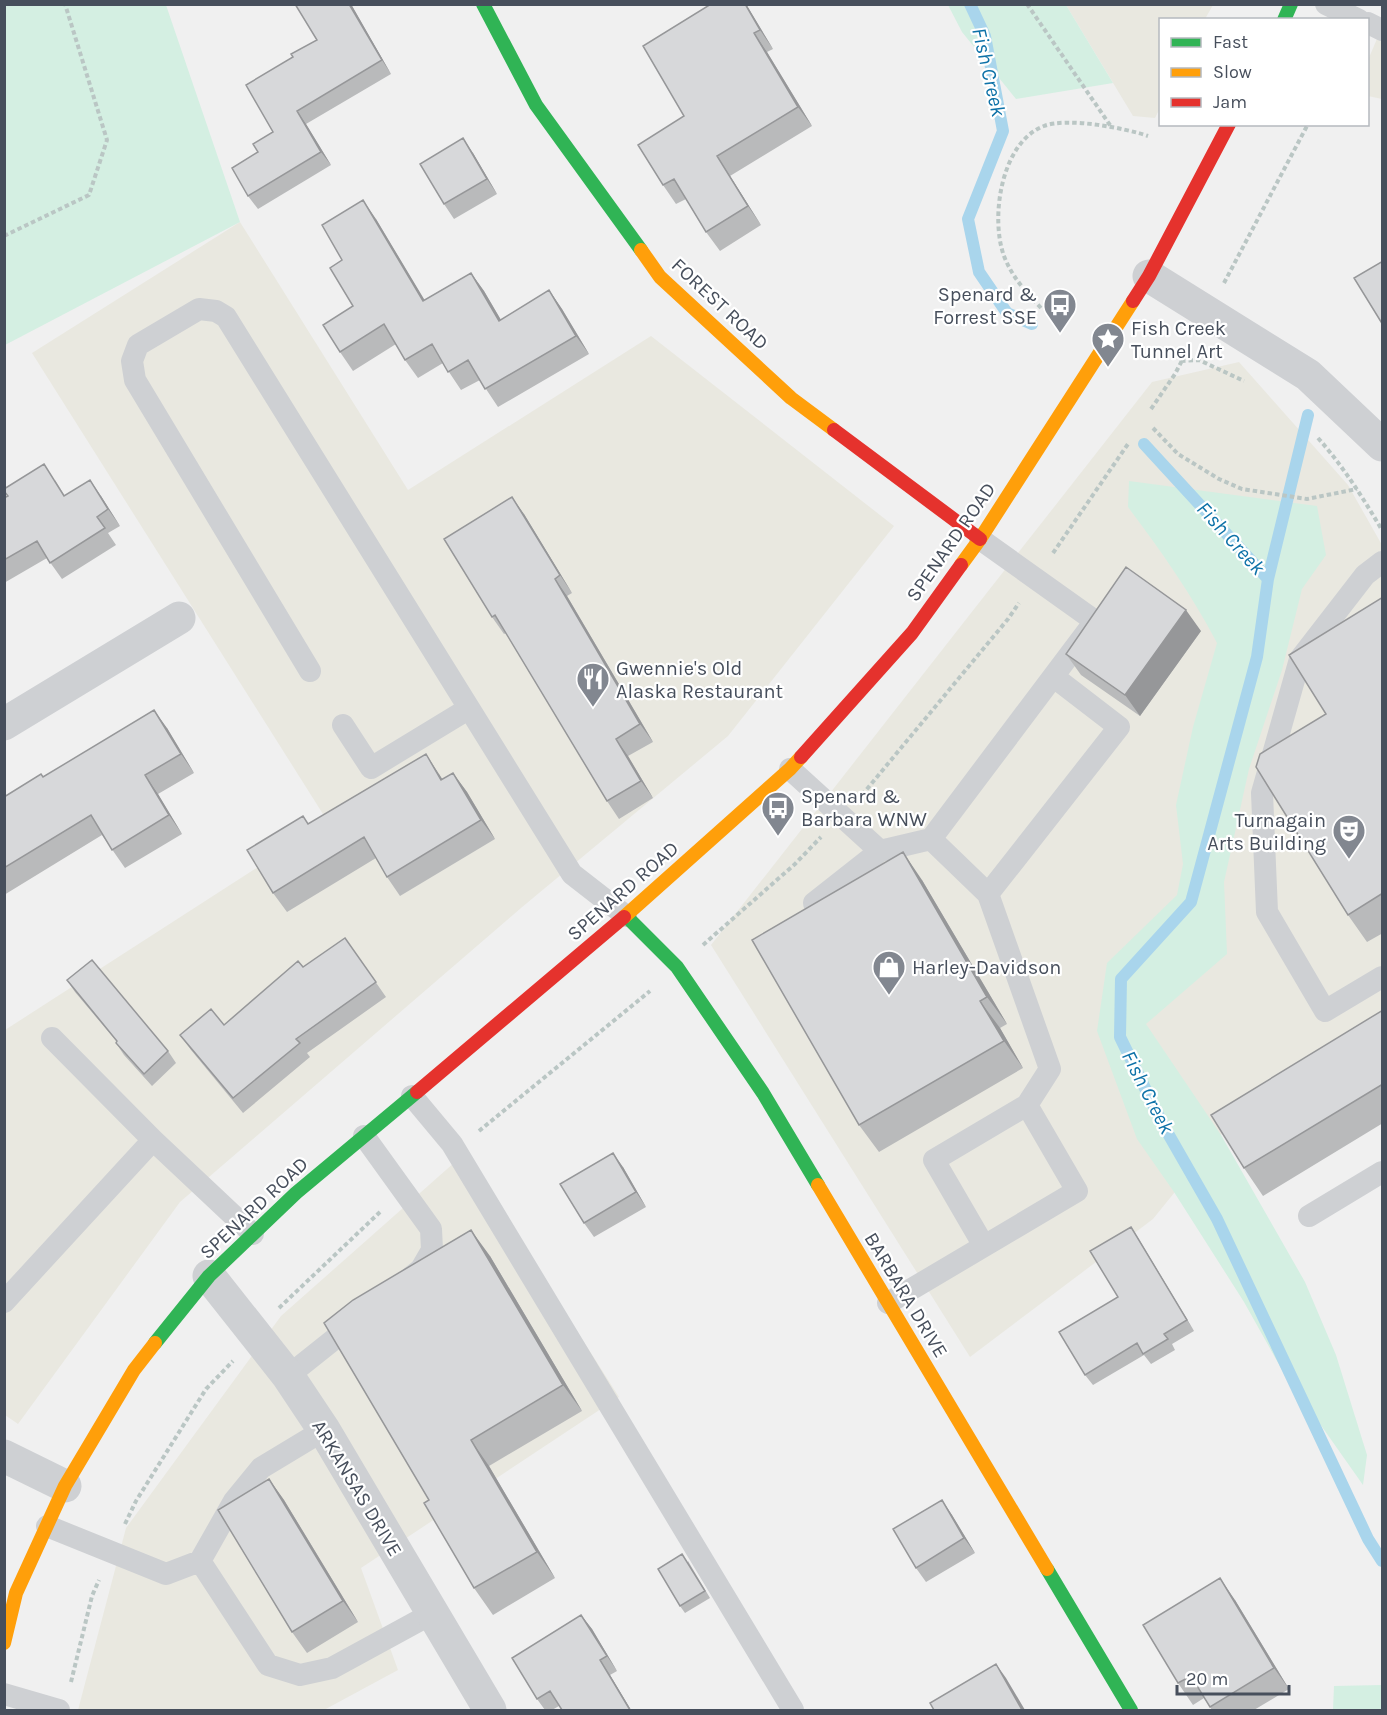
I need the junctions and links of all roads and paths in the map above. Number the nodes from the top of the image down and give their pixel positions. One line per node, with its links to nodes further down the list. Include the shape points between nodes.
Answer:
1 (65, 4): 14 (path, via 107,140 89,195)
2 (483, 4): 27 (main road, FOREST ROAD, via 536,105 660,277 791,398)
3 (1027, 4): 12 (path)
4 (1292, 4): 6 (main road)
5 (1326, 4): 7 (lane)
6 (1285, 18)
7 (1355, 18)
8 (1369, 23): 9 (lane)
9 (1383, 30)
10 (1228, 126): 15 (main road, SPENARD ROAD)
11 (1307, 126): 17 (path)
12 (1113, 128): 13 (path); 16 (path, via 1070,122 1044,126 1020,141 1007,163 999,222 1004,255 1018,285)
13 (1148, 136)
14 (4, 236)
15 (1149, 276): 17 (street); 27 (main road, SPENARD ROAD)
16 (1041, 308)
17 (1208, 313): 18 (path); 24 (street, via 1308,375)
18 (1181, 361): 19 (path, via 1199,360); 20 (path)
19 (1251, 385)
20 (1151, 409)
21 (1153, 428): 25 (path, via 1178,454 1242,489 1307,499)
22 (1128, 444): 29 (path)
23 (1324, 445): 25 (path)
24 (1383, 445)
25 (1358, 489): 26 (path)
26 (1383, 530)
27 (980, 539): 29 (lane); 36 (main road, SPENARD ROAD, via 912,633)
28 (1383, 562): 44 (lane, via 1365,575 1300,659 1262,793 1267,912 1325,1011)
29 (1036, 579): 32 (lane, via 1095,621); 37 (path, via 1008,619)
30 (179, 618): 34 (street)
31 (310, 671): 33 (lane, via 135,380 132,361 138,345 199,309 226,317)
32 (1054, 677): 38 (lane); 40 (lane, via 1119,727)
33 (468, 709): 35 (lane, via 370,768); 42 (lane, via 572,874)
34 (4, 724)
35 (343, 725)
36 (790, 769): 37 (lane); 42 (main road, SPENARD ROAD)
37 (841, 816): 39 (lane); 43 (path, via 795,864)
38 (931, 839): 39 (lane); 40 (lane)
39 (880, 851): 41 (lane)
40 (988, 894): 47 (lane, via 1050,1069)
41 (814, 903)
42 (626, 916): 43 (main road, BARBARA DRIVE); 46 (main road, SPENARD ROAD)
43 (677, 967): 50 (path); 59 (main road, BARBARA DRIVE, via 764,1093)
44 (1383, 977)
45 (52, 1038): 49 (lane)
46 (412, 1096): 48 (main road, SPENARD ROAD); 50 (lane)
47 (1027, 1105): 55 (lane, via 1077,1191); 55 (lane, via 934,1160)
48 (364, 1136): 52 (lane); 54 (main road, SPENARD ROAD)
49 (153, 1140): 54 (lane); 58 (lane)
50 (456, 1151): 75 (lane)
51 (1383, 1172): 53 (lane)
52 (404, 1192): 57 (lane, via 431,1229 432,1250 421,1269); 61 (path, via 282,1304)
53 (1309, 1216)
54 (253, 1234): 56 (main road, SPENARD ROAD)
55 (984, 1246): 59 (lane)
56 (208, 1276): 61 (street, ARKANSAS DRIVE); 65 (main road, SPENARD ROAD, via 134,1370)
57 (395, 1290)
58 (4, 1302)
59 (888, 1303): 76 (main road, BARBARA DRIVE)
60 (377, 1305): 62 (lane)
61 (255, 1336): 62 (street, ARKANSAS DRIVE); 67 (path, via 207,1389 136,1501)
62 (288, 1376): 63 (street, ARKANSAS DRIVE)
63 (324, 1430): 68 (lane, via 261,1468 234,1501); 69 (street, ARKANSAS DRIVE)
64 (4, 1456): 65 (street)
65 (65, 1486): 66 (main road, SPENARD ROAD)
66 (47, 1526): 67 (lane); 70 (main road, SPENARD ROAD, via 16,1593)
67 (112, 1552): 68 (lane, via 166,1574); 71 (path, via 92,1596)
68 (200, 1561): 69 (lane, via 268,1665 300,1675 332,1668)
69 (431, 1614): 74 (street, ARKANSAS DRIVE)
70 (4, 1643)
71 (69, 1688)
72 (4, 1694): 73 (lane)
73 (60, 1710)
74 (490, 1710)
75 (793, 1710)
76 (1131, 1710)

